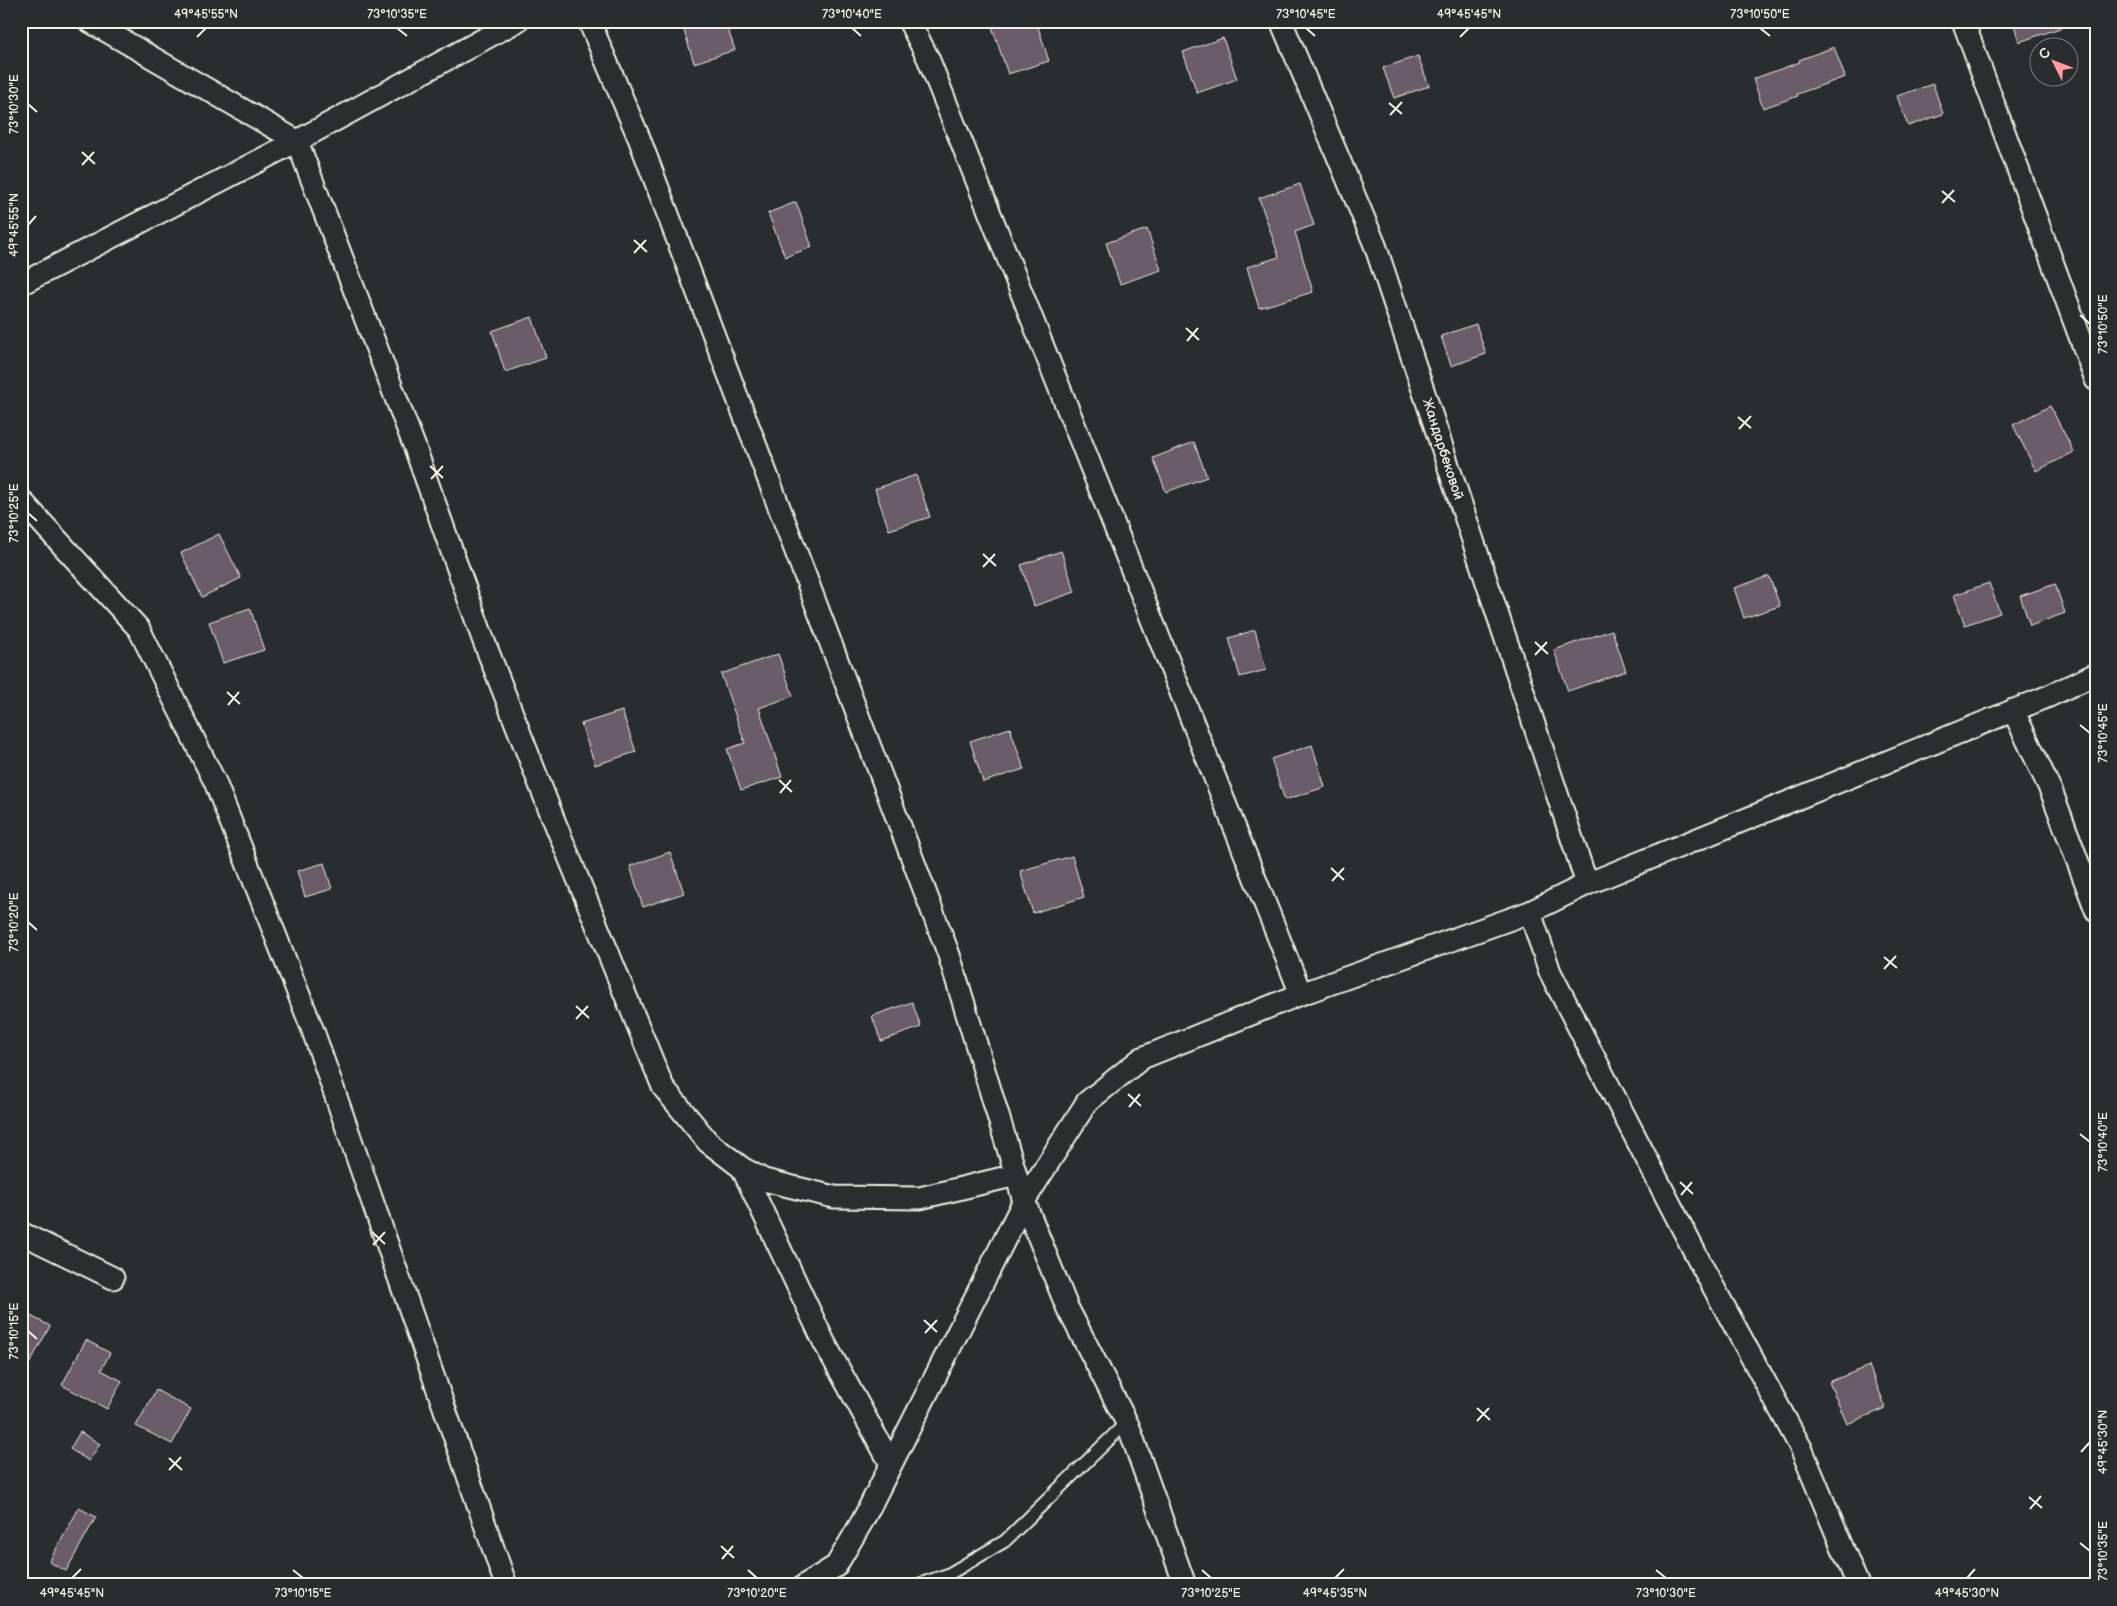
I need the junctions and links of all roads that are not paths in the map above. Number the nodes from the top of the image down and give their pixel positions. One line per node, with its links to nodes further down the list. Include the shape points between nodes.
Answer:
1 (88, 21): 7 (street)
2 (517, 21): 7 (street)
3 (589, 21): 18 (street, via 642,147 949,955)
4 (908, 21): 16 (street, via 932,67)
5 (1281, 21): 13 (street, Жандарбековой, via 1375,245)
6 (1963, 21): 9 (street)
7 (296, 140): 8 (street); 17 (street, via 414,445 483,639 662,1086 708,1142)
8 (21, 284)
9 (2096, 380)
10 (21, 500): 25 (street, via 139,629 215,782 312,1028)
11 (2096, 674): 12 (street)
12 (2013, 710): 13 (street); 14 (street, via 2052,793)
13 (1587, 884): 15 (street)
14 (2096, 910)
15 (1530, 912): 16 (street); 29 (street, via 1550,972 1703,1268 1801,1448)
16 (1301, 994): 19 (street, via 1142,1058 1087,1102)
17 (742, 1168): 18 (street, via 764,1180 834,1197 920,1198); 23 (street, via 824,1342)
18 (1016, 1175): 19 (street)
19 (1024, 1201): 22 (street, via 1067,1307); 23 (street)
20 (21, 1232): 21 (street)
21 (112, 1278)
22 (1126, 1423): 27 (lane, via 1005,1541 949,1574); 28 (street)
23 (891, 1464): 24 (street)
24 (839, 1576): 26 (street)
25 (506, 1585)
26 (805, 1585)
27 (917, 1585)
28 (1185, 1585)
29 (1858, 1585)

